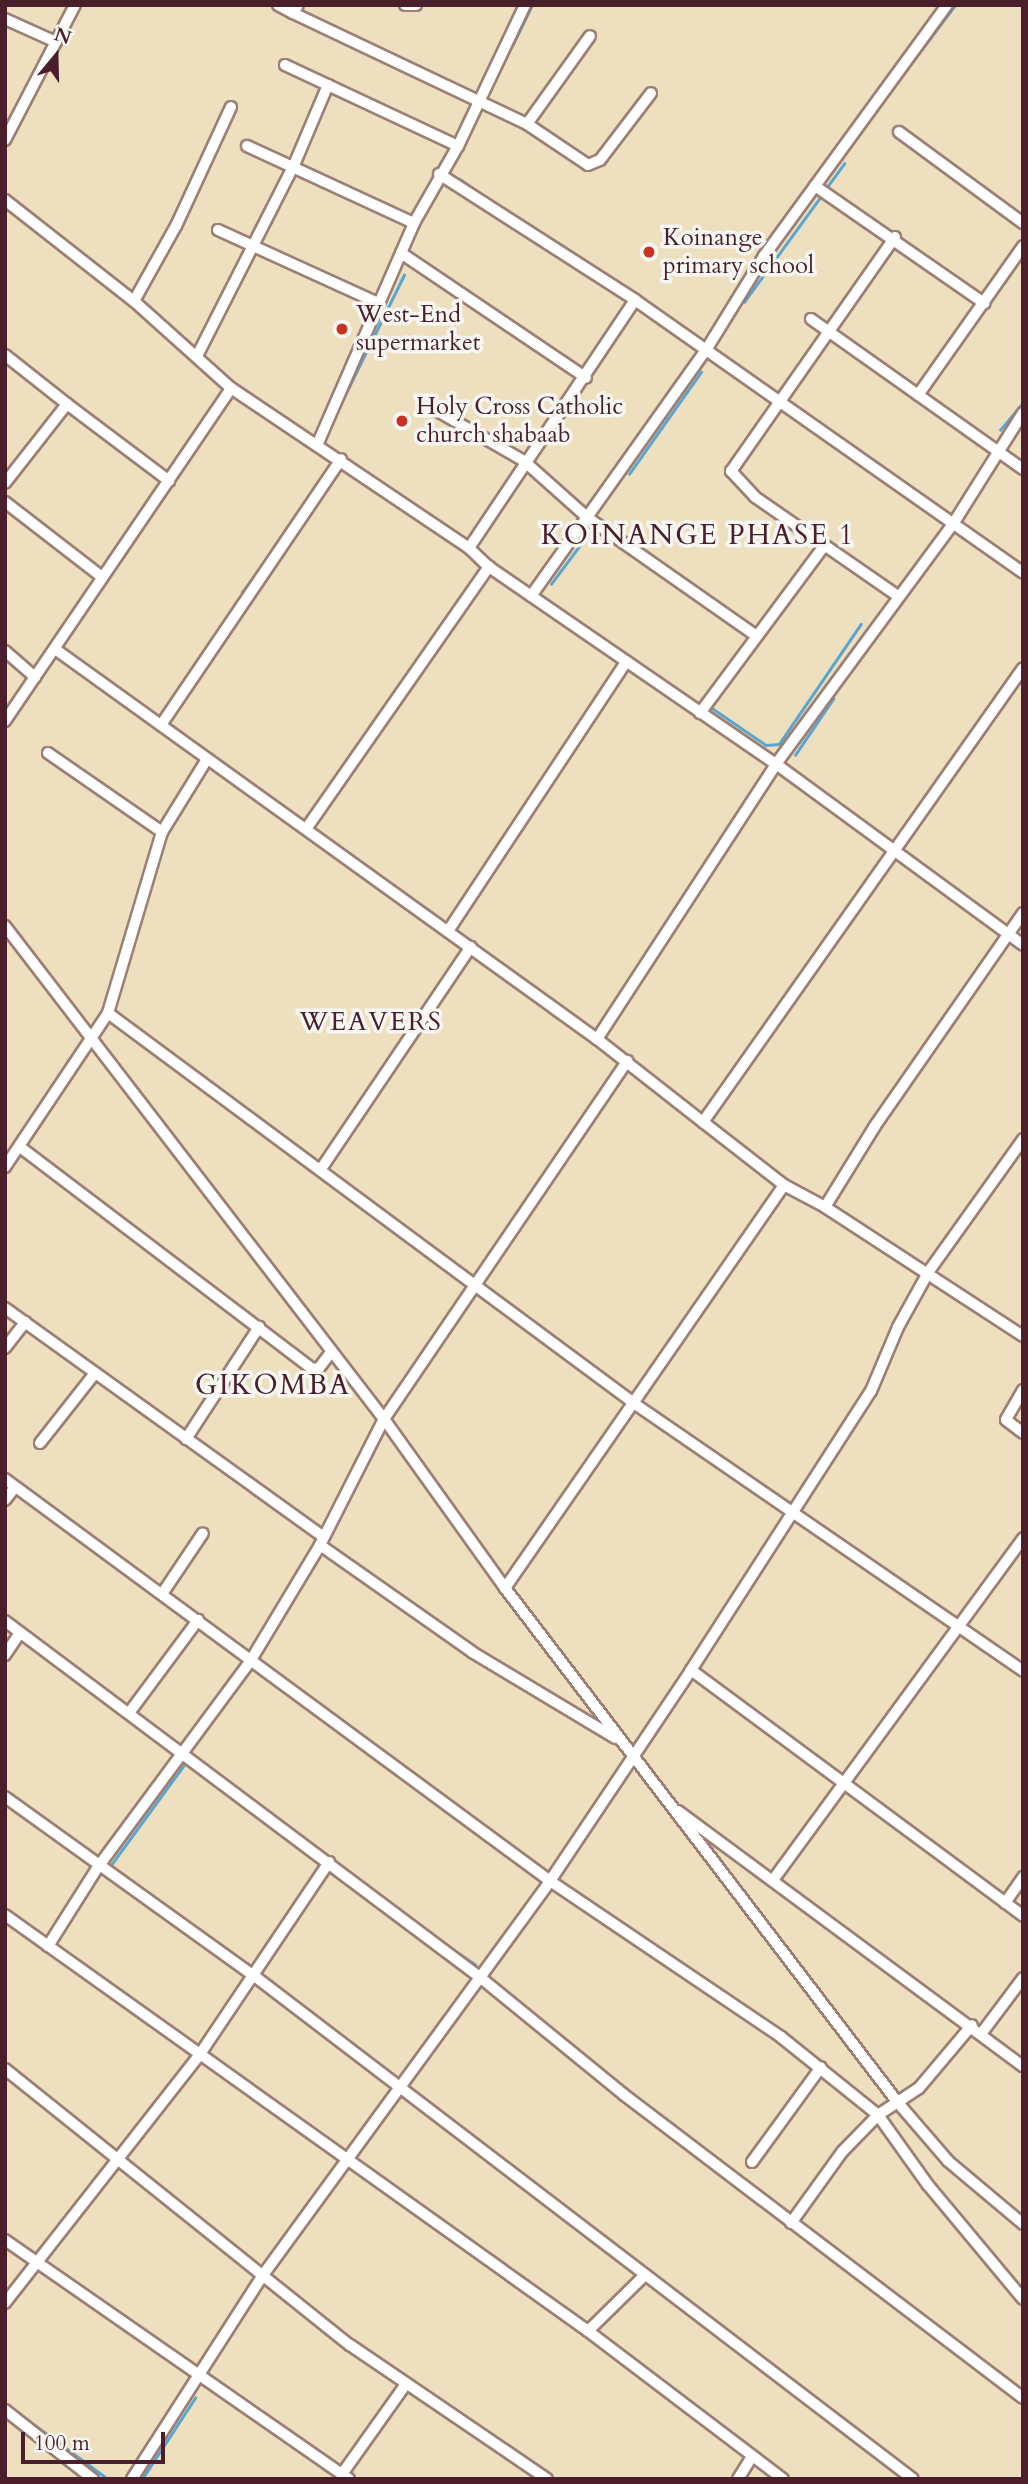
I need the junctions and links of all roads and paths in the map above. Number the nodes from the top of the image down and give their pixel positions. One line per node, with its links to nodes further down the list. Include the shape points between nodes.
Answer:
1 (75, 5): 10 (street)
2 (278, 5): 7 (street)
3 (405, 5): 4 (street)
4 (416, 5)
5 (525, 5): 14 (street)
6 (947, 5): 25 (street)
7 (296, 9): 14 (street)
8 (5, 19): 10 (street)
9 (590, 36): 18 (street)
10 (56, 42): 17 (street)
11 (285, 65): 12 (street)
12 (328, 85): 22 (street); 23 (street)
13 (651, 93): 18 (street, via 592,165)
14 (479, 100): 18 (street); 22 (street)
15 (231, 107): 35 (street, via 176,226)
16 (5, 110): 17 (street)
17 (17, 116): 20 (street)
18 (527, 124)
19 (899, 132): 28 (street)
20 (5, 140)
21 (247, 146): 23 (street)
22 (458, 146): 24 (street)
23 (294, 165): 27 (street); 32 (street)
24 (439, 174): 27 (street); 34 (street)
25 (815, 186): 30 (street); 40 (street)
26 (5, 200): 35 (street)
27 (414, 223): 33 (street)
28 (1023, 223)
29 (218, 230): 32 (street)
30 (894, 237): 37 (street); 39 (street)
31 (1023, 246): 37 (street)
32 (254, 247): 36 (street); 42 (street)
33 (401, 253): 36 (street); 43 (street)
34 (635, 300): 40 (street); 43 (street)
35 (134, 301): 42 (street)
36 (378, 303): 50 (street)
37 (984, 303): 45 (street)
38 (811, 318): 39 (street)
39 (828, 331): 45 (street); 46 (street)
40 (705, 350): 46 (street); 58 (street)
41 (5, 355): 47 (street)
42 (197, 356): 44 (street)
43 (586, 378): 53 (street)
44 (231, 388): 50 (street); 55 (street)
45 (918, 395): 51 (street)
46 (783, 403): 59 (street); 60 (street, via 731,471 755,497)
47 (67, 404): 55 (street); 56 (street)
48 (434, 409): 53 (street)
49 (1023, 413): 51 (street)
50 (318, 443): 52 (street)
51 (998, 451): 54 (street); 59 (street)
52 (341, 459): 61 (street); 75 (street)
53 (524, 461): 58 (street); 61 (street)
54 (1023, 469)
55 (169, 481): 64 (street)
56 (5, 483)
57 (5, 502): 64 (street)
58 (588, 518): 65 (street); 67 (street)
59 (953, 524): 63 (street); 66 (street)
60 (824, 546): 66 (street); 67 (street)
61 (469, 548): 62 (street)
62 (489, 566): 65 (street); 79 (street)
63 (1023, 573)
64 (102, 577): 68 (street)
65 (531, 596): 70 (street)
66 (898, 596): 78 (street)
67 (755, 635): 73 (street)
68 (55, 649): 72 (street); 75 (street)
69 (5, 651): 72 (street)
70 (626, 663): 73 (street); 84 (street)
71 (1023, 668): 81 (street)
72 (35, 677): 74 (street)
73 (700, 713): 78 (street)
74 (5, 722)
75 (160, 724): 77 (street)
76 (48, 753): 80 (street)
77 (207, 759): 79 (street); 80 (street)
78 (776, 764): 81 (street); 90 (street)
79 (306, 829): 84 (street)
80 (162, 832): 88 (street)
81 (894, 848): 85 (street); 92 (street, via 759,1049)
82 (1023, 913): 85 (street)
83 (5, 926): 89 (street)
84 (448, 931): 87 (street)
85 (1007, 934): 86 (street); 98 (street)
86 (1023, 945)
87 (471, 947): 90 (street); 96 (street)
88 (108, 1013): 89 (street); 96 (street)
89 (95, 1038): 94 (street); 106 (street)
90 (597, 1039): 91 (street)
91 (626, 1061): 92 (street); 100 (street, via 569,1153)
92 (703, 1122): 97 (street)
93 (1023, 1139): 99 (street)
94 (20, 1147): 95 (street); 103 (street)
95 (5, 1167)
96 (321, 1169): 100 (street)
97 (784, 1185): 98 (street); 109 (street)
98 (825, 1206): 99 (street)
99 (929, 1271): 104 (street); 117 (street, via 898,1327 879,1376)
100 (474, 1283): 109 (street); 110 (street)
101 (5, 1308): 102 (street)
102 (25, 1322): 105 (street); 107 (street)
103 (259, 1327): 106 (street, via 315,1370); 112 (street)
104 (1023, 1336)
105 (5, 1348)
106 (332, 1351): 110 (street)
107 (94, 1373): 112 (street); 113 (street)
108 (1023, 1390): 111 (street, via 1006,1420)
109 (635, 1404): 117 (street); 121 (street)
110 (384, 1419): 120 (street); 121 (street)
111 (1023, 1433)
112 (186, 1439): 120 (street)
113 (40, 1443)
114 (5, 1479): 115 (street)
115 (15, 1487): 116 (street); 122 (street)
116 (5, 1500)
117 (794, 1513): 125 (street); 129 (street)
118 (203, 1532): 122 (street)
119 (1023, 1538): 125 (street)
120 (321, 1540): 128 (street); 132 (street, via 472,1652)
121 (505, 1588): 132 (street)
122 (162, 1594): 123 (street)
123 (198, 1620): 128 (street); 131 (street)
124 (5, 1621): 126 (street)
125 (957, 1628): 130 (street); 135 (street)
126 (20, 1633): 127 (street); 131 (street)
127 (5, 1655)
128 (251, 1660): 133 (street); 141 (street)
129 (691, 1670): 134 (street); 135 (street)
130 (1023, 1671)
131 (129, 1713): 133 (street)
132 (621, 1742): 134 (street)
133 (182, 1755): 138 (street); 139 (street)
134 (632, 1757): 137 (street); 141 (street)
135 (843, 1787): 142 (street); 143 (street)
136 (5, 1797): 139 (street)
137 (667, 1803): 142 (street); 157 (street)
138 (329, 1862): 147 (street); 148 (street)
139 (98, 1867): 146 (street); 147 (street)
140 (1023, 1877): 143 (street)
141 (550, 1881): 148 (street); 154 (street)
142 (774, 1881): 150 (street)
143 (1005, 1903): 145 (street)
144 (5, 1915): 146 (street)
145 (1023, 1916)
146 (48, 1946): 152 (street)
147 (253, 1975): 152 (street); 156 (street)
148 (481, 1978): 156 (street); 162 (street)
149 (1023, 1978): 151 (street)
150 (972, 2025): 151 (street); 157 (street, via 955,2049)
151 (981, 2034): 153 (street)
152 (198, 2057): 159 (street); 160 (street)
153 (1023, 2066)
154 (821, 2067): 158 (street); 161 (street)
155 (5, 2069): 160 (street)
156 (399, 2087): 159 (street); 167 (street)
157 (899, 2104): 158 (street); 163 (street, via 948,2161)
158 (878, 2115): 162 (street, via 842,2152); 168 (street, via 928,2185)
159 (346, 2157): 166 (street); 170 (street)
160 (117, 2159): 165 (street); 166 (street)
161 (752, 2162)
162 (791, 2223): 173 (street)
163 (1023, 2224)
164 (5, 2240): 165 (street)
165 (37, 2262): 169 (street); 171 (street)
166 (262, 2275): 171 (street); 172 (street)
167 (645, 2275): 170 (street); 182 (street)
168 (1023, 2299)
169 (5, 2303)
170 (588, 2331): 175 (street)
171 (200, 2372): 176 (street); 178 (street)
172 (406, 2384): 176 (street); 179 (street)
173 (1023, 2398)
174 (5, 2410): 177 (street)
175 (752, 2457): 180 (street); 181 (street)
176 (345, 2476)
177 (93, 2479)
178 (132, 2479)
179 (547, 2479)
180 (738, 2479)
181 (783, 2479)
182 (913, 2479)

